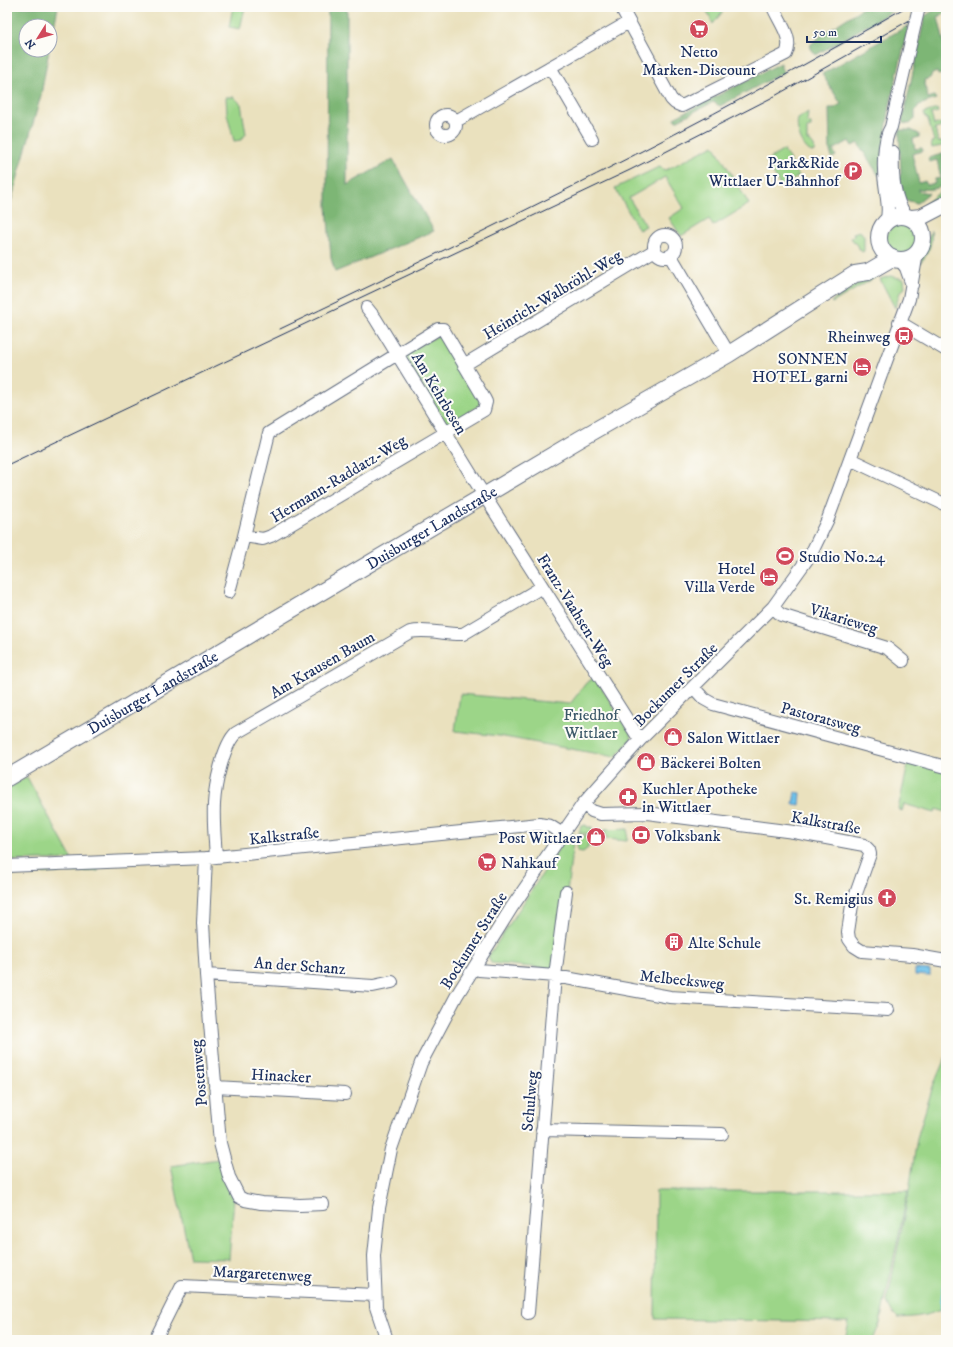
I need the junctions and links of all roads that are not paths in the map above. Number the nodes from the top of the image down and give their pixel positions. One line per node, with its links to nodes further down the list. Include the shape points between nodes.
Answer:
1 (621, 7): 4 (street)
2 (773, 7): 4 (street, via 789,40 786,54 682,106 672,99)
3 (919, 7): 7 (street, bridge)
4 (629, 22): 5 (street)
5 (550, 67): 6 (street); 8 (street)
6 (456, 121)
7 (891, 127): 10 (street, via 894,132 892,165 895,189 899,203); 11 (street, via 886,138 884,170 888,206)
8 (592, 139)
9 (945, 205): 10 (main road, via 921,217); 12 (main road, via 938,218)
10 (909, 218): 11 (main road, via 894,217); 12 (main road, via 921,227)
11 (886, 222): 13 (main road, Duisburger Landstraße, via 880,233)
12 (923, 235): 15 (main road, via 923,243)
13 (880, 244): 17 (main road, via 885,253); 18 (main road, Duisburger Landstraße)
14 (655, 250): 16 (street, via 664,257); 16 (street, Heinrich-Walbröhl-Weg, via 657,240 663,236 670,236 676,245); 25 (street, Heinrich-Walbröhl-Weg)
15 (917, 253): 17 (main road, Duisburger Landstraße, via 907,260); 19 (street, Bockumer Straße)
16 (671, 256): 23 (street)
17 (896, 259): 18 (main road, Duisburger Landstraße, via 868,272); 19 (street, via 906,268)
18 (855, 274): 23 (main road, Duisburger Landstraße)
19 (912, 285): 21 (street, Bockumer Straße)
20 (366, 308): 24 (street, Am Kehrbesen)
21 (899, 322): 22 (street); 27 (street, Bockumer Straße)
22 (946, 350)
23 (729, 354): 28 (main road, Duisburger Landstraße)
24 (398, 356): 25 (street, via 438,329 444,329); 26 (street, Am Kehrbesen); 30 (street, Hermann-Raddatz-Weg, via 270,433)
25 (464, 365): 26 (street, via 486,402 486,407)
26 (445, 433): 28 (street, Am Kehrbesen); 30 (street, Hermann-Raddatz-Weg, via 272,536 263,539)
27 (850, 459): 29 (street); 33 (street, Bockumer Straße, via 828,519 811,554)
28 (484, 496): 31 (street, Franz-Vaahsen-Weg); 38 (main road, Duisburger Landstraße)
29 (946, 505)
30 (244, 536): 32 (street, Hermann-Raddatz-Weg)
31 (542, 587): 36 (street, Franz-Vaahsen-Weg); 41 (street, Am Krausen Baum, via 463,634 452,635 420,630 410,632 236,733 230,738 224,756 215,799)
32 (229, 592)
33 (773, 607): 34 (street, Vikarieweg, via 781,615 887,648); 35 (street, Bockumer Straße)
34 (904, 661)
35 (693, 688): 36 (street, Bockumer Straße); 37 (street, Pastoratsweg, via 713,704)
36 (640, 740): 39 (street, Bockumer Straße)
37 (946, 767)
38 (7, 778)
39 (583, 804): 40 (street, Bockumer Straße); 44 (street, Kalkstraße, via 601,814 647,814 794,832 864,845 870,854 852,905 849,923 848,937 854,946 862,951)
40 (561, 833): 41 (street, Kalkstraße, via 550,826 539,824); 45 (street, Bockumer Straße)
41 (211, 858): 42 (street, Kalkstraße); 46 (street, Postenweg, via 203,923)
42 (7, 866)
43 (566, 892): 47 (street, Schulweg)
44 (946, 961)
45 (474, 968): 47 (street, Melbecksweg); 55 (street, Bockumer Straße, via 422,1063 391,1149 379,1208 374,1256)
46 (206, 974): 48 (street, An der Schanz, via 373,986); 50 (street, Postenweg)
47 (555, 976): 49 (street, Melbecksweg, via 670,997); 52 (street, Schulweg)
48 (392, 982)
49 (888, 1010)
50 (215, 1087): 51 (street, Hinacker); 54 (street, Postenweg, via 220,1143 229,1177 240,1197 261,1203)
51 (345, 1094)
52 (542, 1130): 53 (street); 56 (street, Schulweg)
53 (722, 1134)
54 (323, 1204)
55 (375, 1295): 57 (street, Margaretenweg, via 182,1286); 58 (street, Bockumer Straße, via 377,1313)
56 (528, 1313)
57 (155, 1340)
58 (387, 1340)

